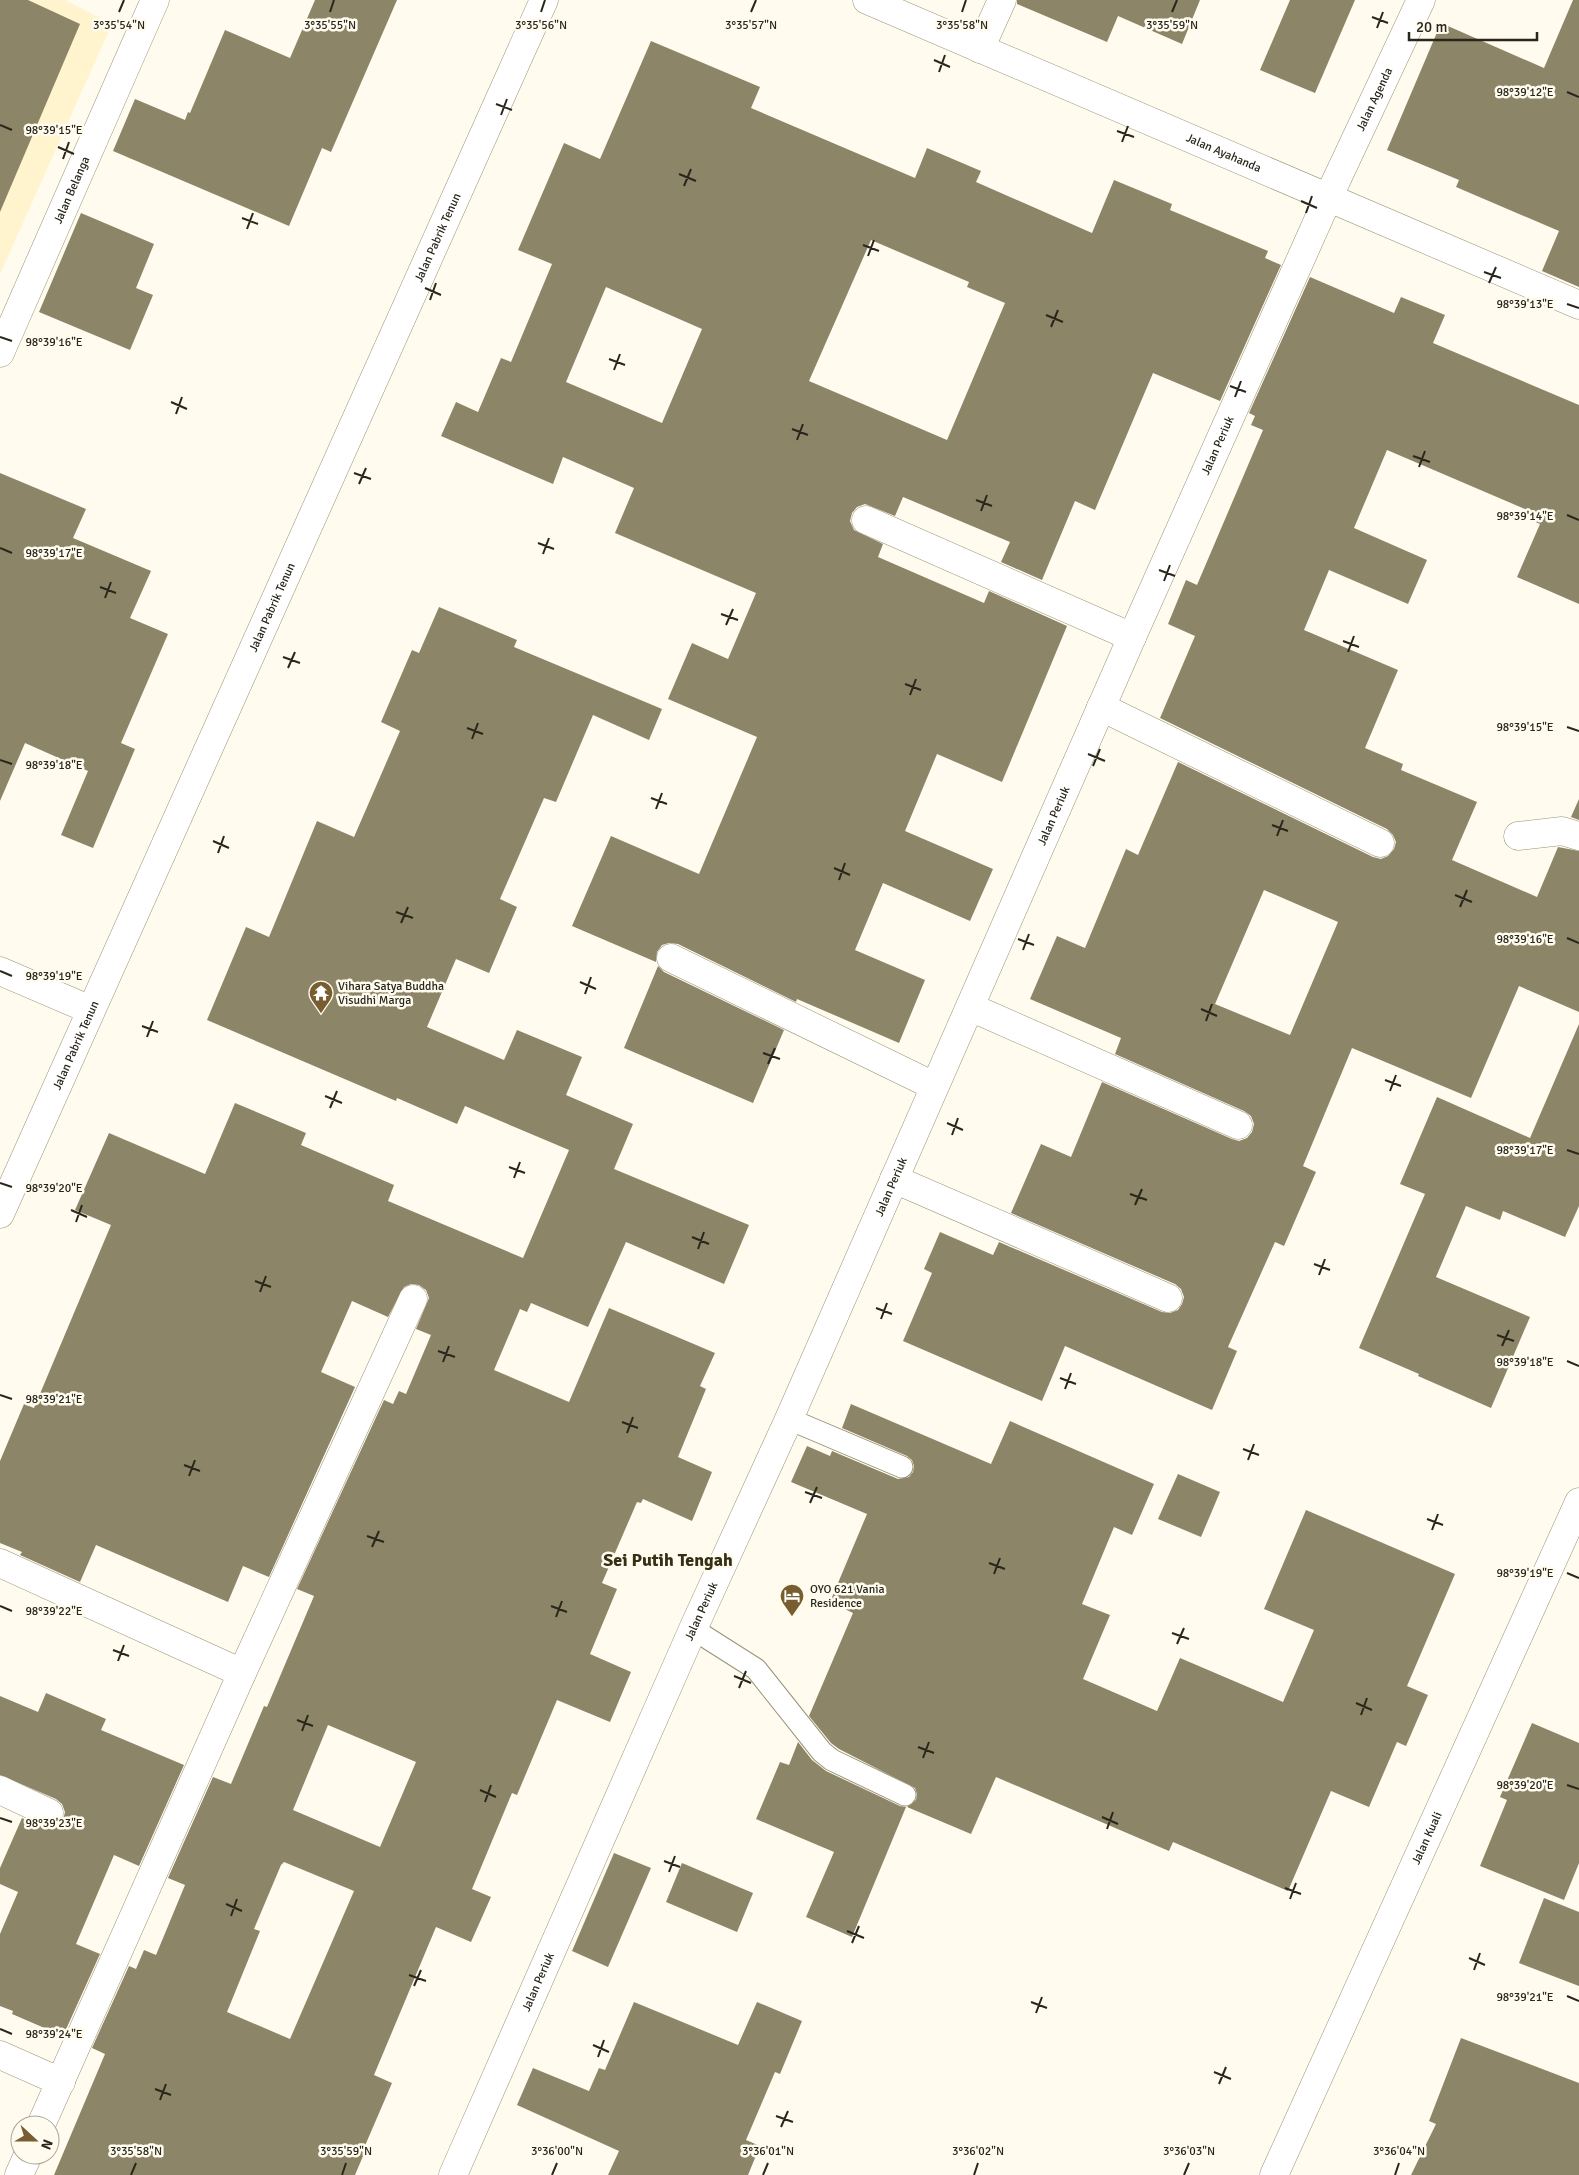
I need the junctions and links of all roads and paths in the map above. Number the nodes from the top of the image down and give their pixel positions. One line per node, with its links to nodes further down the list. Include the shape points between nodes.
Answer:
1 (155, 0): 9 (street, Jalan Belanga)
2 (544, 0): 19 (street, Jalan Pabrik Tenun)
3 (867, 0): 6 (street, Jalan Ayahanda)
4 (1002, 0): 6 (street)
5 (1422, 0): 7 (street, Jalan Agenda)
6 (980, 49): 7 (street, Jalan Ayahanda)
7 (1328, 198): 8 (street, Jalan Ayahanda); 11 (street, Jalan Periuk)
8 (1579, 306)
9 (0, 353)
10 (866, 520): 11 (street)
11 (1132, 637): 12 (street, Jalan Periuk)
12 (1101, 707): 15 (street); 18 (street, Jalan Periuk)
13 (1518, 836): 14 (street, via 1562,832)
14 (1579, 836)
15 (1380, 843)
16 (671, 958): 20 (street)
17 (0, 971): 19 (street)
18 (970, 1007): 20 (street, Jalan Periuk); 21 (street)
19 (91, 1010): 23 (street, Jalan Pabrik Tenun)
20 (934, 1086): 22 (street, Jalan Periuk)
21 (1238, 1125)
22 (894, 1179): 24 (street); 26 (street, Jalan Periuk)
23 (0, 1214)
24 (1168, 1298)
25 (413, 1299): 31 (street)
26 (790, 1419): 27 (lane); 30 (street, Jalan Periuk)
27 (902, 1467)
28 (1579, 1502): 39 (street, Jalan Kuali)
29 (0, 1563): 31 (street)
30 (693, 1629): 33 (lane, via 756,1668 822,1752 832,1760); 38 (street, Jalan Periuk)
31 (242, 1673): 36 (street)
32 (0, 1790): 34 (street)
33 (905, 1795)
34 (49, 1813)
35 (0, 2055): 36 (street)
36 (61, 2082): 37 (street)
37 (46, 2115)
38 (453, 2175)
39 (1274, 2175)

